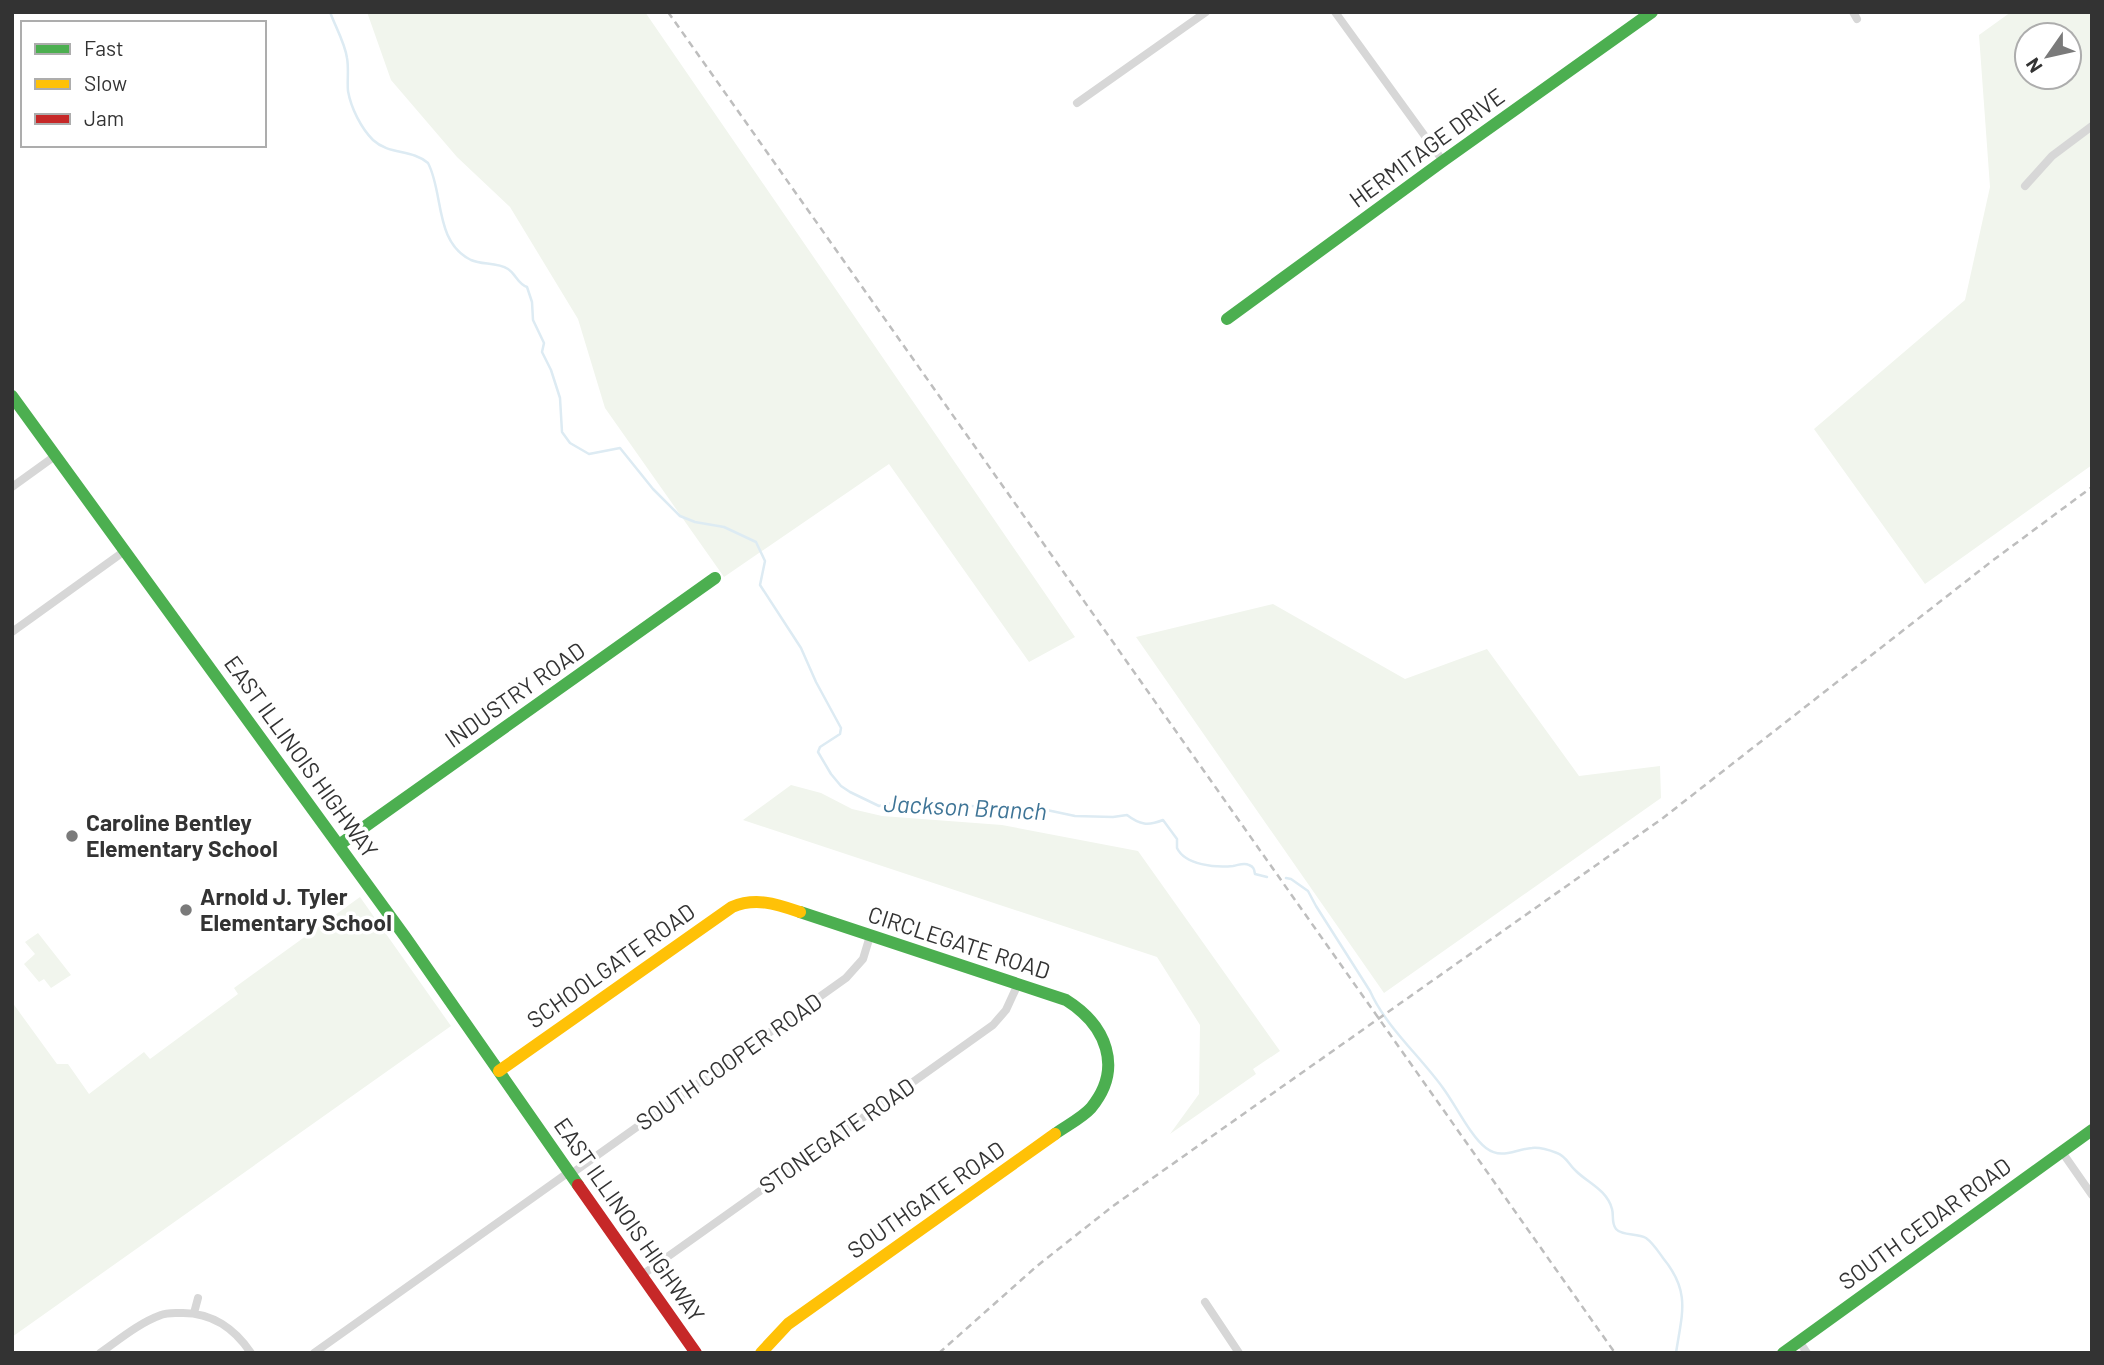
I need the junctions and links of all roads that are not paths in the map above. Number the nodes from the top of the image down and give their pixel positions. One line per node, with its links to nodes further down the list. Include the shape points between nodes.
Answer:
1 (1206, 12): 4 (street)
2 (1335, 12): 6 (street)
3 (1653, 12): 6 (street, HERMITAGE DRIVE)
4 (1077, 103)
5 (2092, 127): 7 (street, via 2052,156)
6 (1443, 161): 8 (street, HERMITAGE DRIVE)
7 (2025, 186)
8 (1227, 319)
9 (12, 396): 10 (street, EAST ILLINOIS HIGHWAY)
10 (55, 456): 11 (street); 12 (street, EAST ILLINOIS HIGHWAY)
11 (12, 487)
12 (126, 550): 14 (street); 15 (street, EAST ILLINOIS HIGHWAY)
13 (715, 578): 15 (street, INDUSTRY ROAD)
14 (12, 632)
15 (339, 845): 19 (street, EAST ILLINOIS HIGHWAY)
16 (750, 901): 17 (street, CIRCLEGATE ROAD, via 772,903); 19 (street, SCHOOLGATE ROAD, via 726,910)
17 (870, 936): 18 (street, CIRCLEGATE ROAD); 23 (street, SOUTH COOPER ROAD, via 863,959 846,978)
18 (1018, 984): 20 (street, CIRCLEGATE ROAD, via 1066,1000 1087,1014 1105,1042); 25 (street, STONEGATE ROAD, via 997,1022)
19 (499, 1071): 23 (street, EAST ILLINOIS HIGHWAY)
20 (1107, 1075): 34 (street, SOUTHGATE ROAD, via 1098,1098 1083,1115 788,1324)
21 (2092, 1130): 22 (street, SOUTH CEDAR ROAD)
22 (2062, 1152): 24 (street); 29 (street, SOUTH CEDAR ROAD)
23 (570, 1173): 25 (street, EAST ILLINOIS HIGHWAY); 32 (street, SOUTH COOPER ROAD)
24 (2092, 1195)
25 (642, 1275): 33 (street, EAST ILLINOIS HIGHWAY)
26 (198, 1298): 28 (street)
27 (1205, 1302): 35 (street)
28 (194, 1313): 30 (street, via 164,1313); 31 (street, via 222,1323)
29 (1799, 1341): 36 (street, SOUTH CEDAR ROAD); 37 (street)
30 (100, 1353)
31 (251, 1353)
32 (314, 1353)
33 (696, 1353)
34 (761, 1353)
35 (1239, 1353)
36 (1783, 1353)
37 (1807, 1353)

